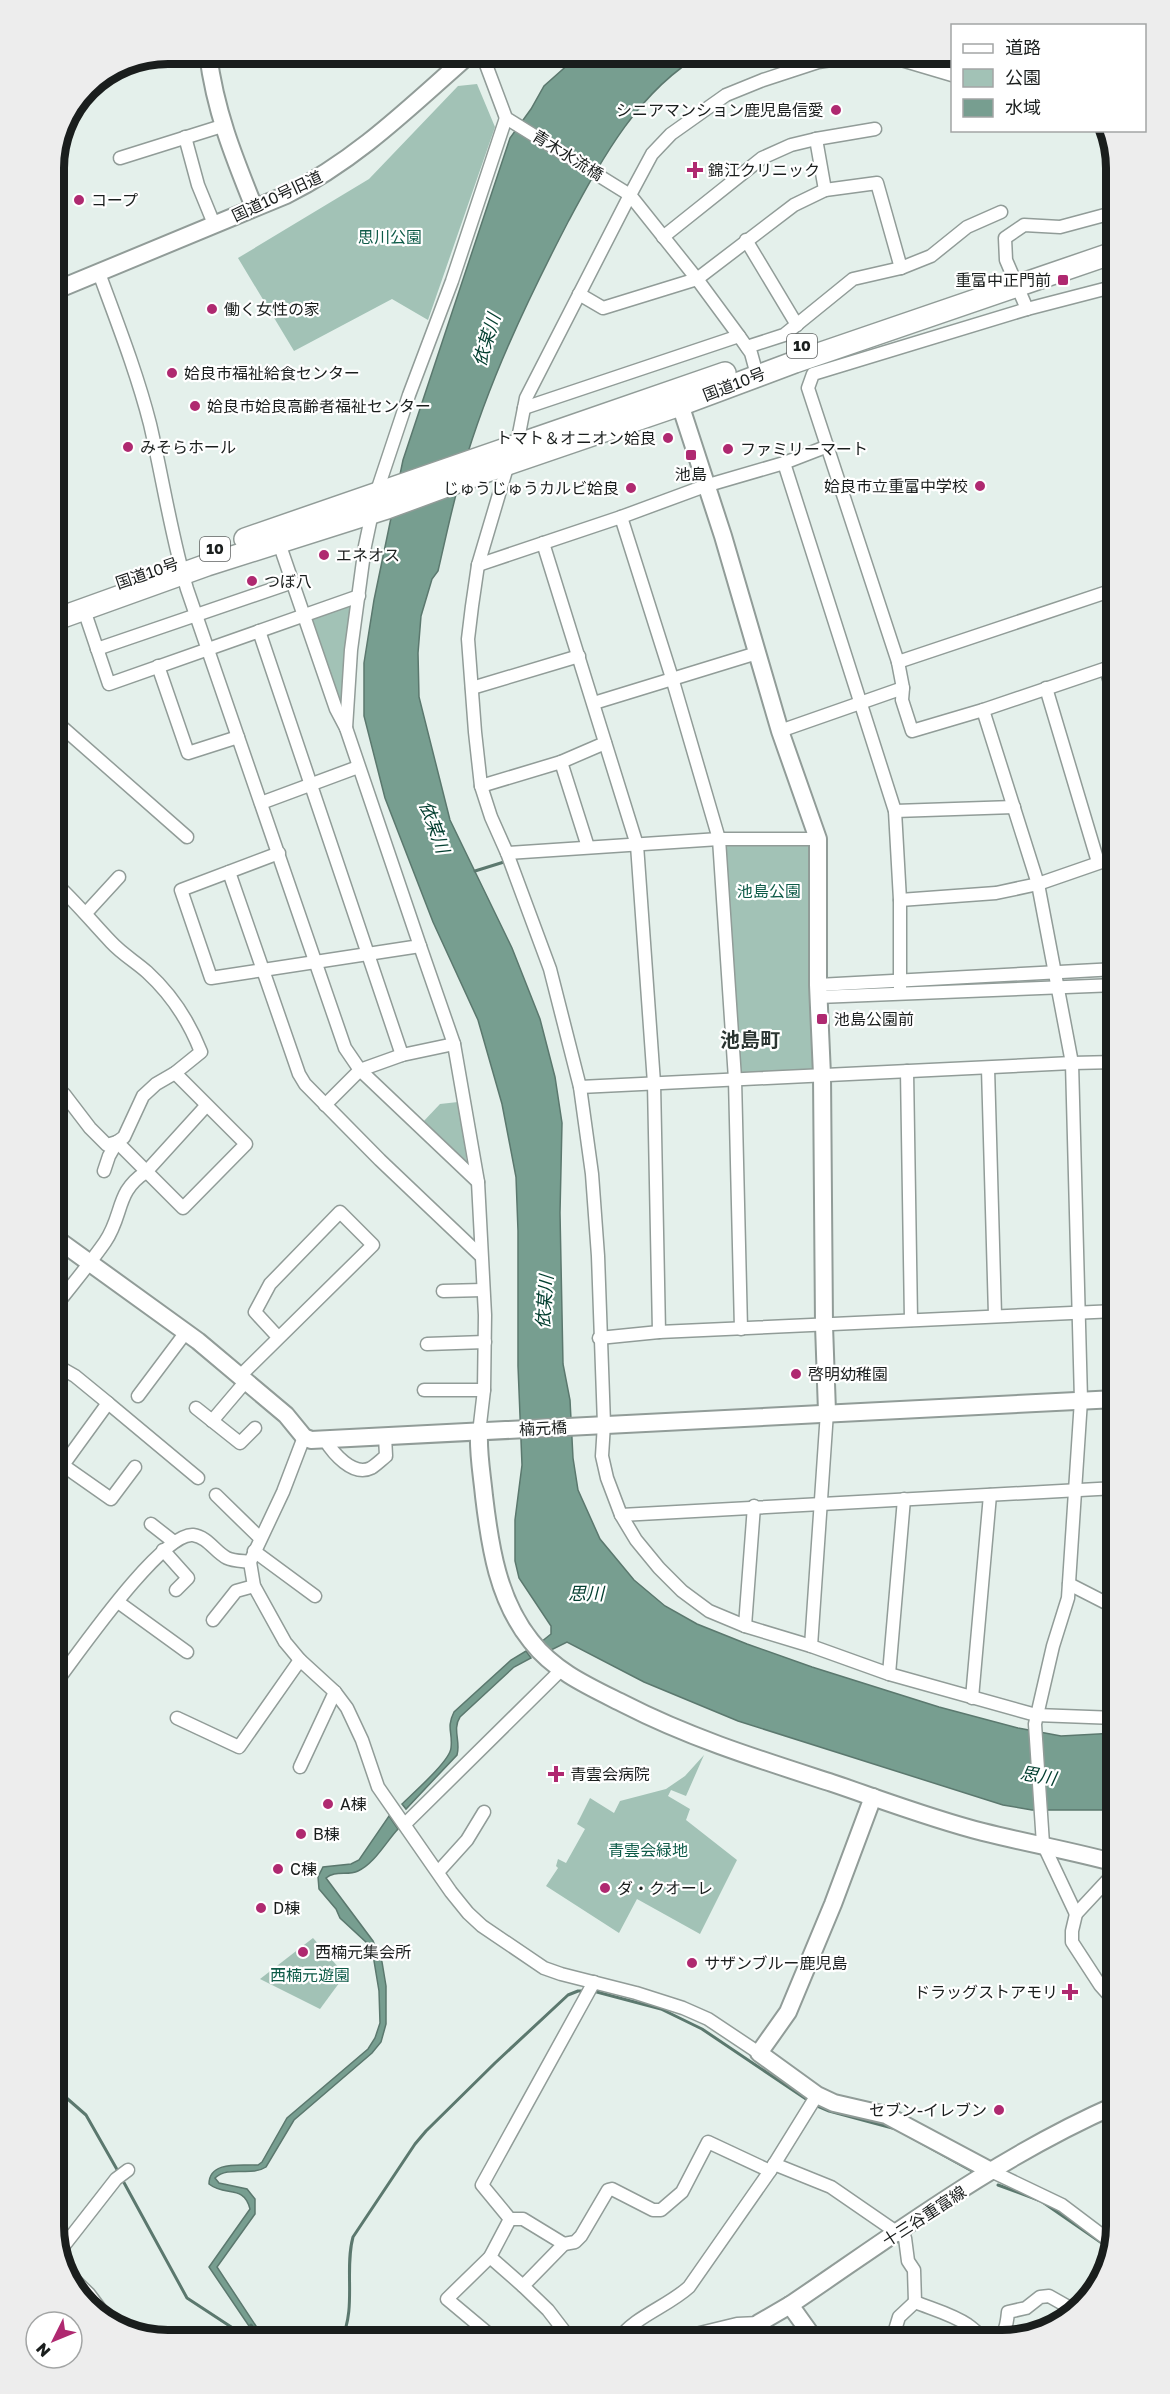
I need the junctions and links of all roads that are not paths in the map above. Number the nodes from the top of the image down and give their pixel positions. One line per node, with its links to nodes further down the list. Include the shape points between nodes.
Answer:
1 (209, 64): 8 (street)
2 (458, 64): 15 (street, 国道10号旧道, via 356,153 318,179)
3 (486, 64): 7 (street)
4 (810, 65): 14 (street, via 726,95 671,134 652,154)
5 (918, 65): 6 (street)
6 (951, 75)
7 (509, 119): 14 (street, 青木水流橋); 41 (street, via 409,395)
8 (222, 126): 10 (street); 15 (street)
9 (874, 129): 11 (street)
10 (185, 137): 12 (street); 18 (street)
11 (816, 138): 13 (street); 19 (street, via 762,158)
12 (120, 158)
13 (825, 190): 20 (street); 23 (street, via 877,183)
14 (628, 193): 19 (street, 青木水流橋); 29 (street)
15 (254, 207): 18 (street, 国道10号旧道)
16 (1001, 212): 23 (street, via 967,227 931,256)
17 (1106, 215): 26 (street, via 1060,227 1018,228 1005,238 1005,260)
18 (214, 224): 24 (street, 国道10号旧道)
19 (663, 237): 25 (street, 青木水流橋)
20 (746, 240): 25 (street); 31 (street)
21 (1106, 241): 26 (highway, 国道10号 / 10)
22 (1106, 255): 26 (highway, 国道10号 / 10)
23 (901, 268): 31 (street, via 853,279)
24 (99, 273): 27 (street, 国道10号旧道); 46 (street, via 123,335 149,423)
25 (697, 279): 29 (street, via 603,308); 32 (street, 青木水流橋)
26 (1014, 279): 30 (street); 33 (highway, 国道10号 / 10)
27 (65, 287)
28 (1106, 289): 30 (street)
29 (579, 294): 35 (street)
30 (1028, 309): 37 (street, via 813,374 808,388)
31 (798, 325): 33 (street)
32 (739, 336): 33 (street, 青木水流橋); 35 (street)
33 (752, 362): 34 (highway, 国道10号 / 10)
34 (678, 397): 36 (highway, 国道10号 / 10); 38 (highway, 国道10号 / 10); 40 (street)
35 (524, 408): 36 (street)
36 (517, 444): 38 (highway, 国道10号 / 10)
37 (828, 446): 39 (street); 60 (street)
38 (496, 462): 41 (highway, 国道10号 / 10); 45 (street)
39 (784, 462): 40 (street); 67 (street)
40 (705, 486): 42 (street); 58 (street)
41 (381, 501): 43 (highway, 国道10号 / 10); 46 (highway, 国道10号 / 10); 49 (street)
42 (621, 517): 44 (street); 63 (street)
43 (279, 543): 46 (highway, 国道10号 / 10); 47 (street)
44 (543, 543): 45 (street); 59 (street)
45 (478, 565): 64 (street, via 468,639)
46 (181, 568): 50 (highway, 国道10号 / 10); 51 (highway, 国道10号 / 10); 52 (street)
47 (293, 582): 52 (street); 53 (street)
48 (1106, 592): 60 (street)
49 (359, 596): 53 (street); 70 (street)
50 (65, 602)
51 (84, 610): 54 (highway, 国道10号 / 10); 57 (street)
52 (195, 615): 56 (street); 57 (street)
53 (305, 615): 55 (street); 70 (street)
54 (65, 616)
55 (260, 631): 56 (street); 77 (street)
56 (208, 648): 61 (street); 73 (street)
57 (97, 649): 61 (street, via 109,684)
58 (757, 653): 63 (street); 72 (street)
59 (579, 656): 64 (street); 68 (street)
60 (898, 662): 65 (street)
61 (158, 666): 73 (street, via 188,753)
62 (1106, 669): 66 (street)
63 (672, 678): 68 (street); 83 (street)
64 (472, 688): 78 (street)
65 (903, 688): 67 (street); 69 (street, via 902,700 912,731)
66 (1046, 688): 69 (street); 89 (street)
67 (861, 702): 72 (street); 81 (street)
68 (594, 703): 74 (street)
69 (983, 710): 80 (street)
70 (346, 728): 76 (street)
71 (65, 729): 82 (street)
72 (780, 731): 84 (street)
73 (238, 737): 79 (street)
74 (605, 743): 75 (street); 85 (street)
75 (561, 762): 78 (street); 86 (street)
76 (358, 767): 77 (street); 97 (street)
77 (311, 784): 79 (street); 98 (street)
78 (481, 786): 88 (street)
79 (261, 803): 87 (street)
80 (1014, 807): 81 (street); 93 (street)
81 (896, 811): 95 (street)
82 (187, 837)
83 (719, 839): 84 (street); 85 (street); 116 (street)
84 (818, 839): 106 (street)
85 (637, 845): 86 (street); 117 (street)
86 (588, 847): 88 (street)
87 (279, 853): 91 (street); 99 (street)
88 (507, 853): 118 (street, via 550,969)
89 (1098, 862): 90 (street); 93 (street)
90 (1106, 862)
91 (229, 872): 100 (street); 100 (street, via 181,890 199,945 211,978)
92 (119, 877): 96 (street)
93 (1038, 884): 95 (street, via 996,893); 102 (street)
94 (65, 892): 96 (street)
95 (900, 900): 105 (street)
96 (86, 913): 114 (street, via 113,944 162,987 193,1032 201,1052)
97 (420, 946): 98 (street); 107 (street)
98 (369, 953): 99 (street); 108 (street)
99 (314, 961): 100 (street); 112 (street, via 345,1048)
100 (263, 969): 120 (street, via 299,1074)
101 (1106, 970): 102 (street)
102 (1054, 973): 104 (street); 105 (street)
103 (1106, 985): 104 (street)
104 (1056, 987): 105 (street); 109 (street)
105 (900, 988): 106 (street)
106 (818, 991): 115 (street)
107 (454, 1044): 108 (street); 125 (street)
108 (402, 1055): 112 (street)
109 (1072, 1062): 110 (street); 111 (street); 133 (street)
110 (1106, 1062)
111 (988, 1068): 113 (street); 134 (street)
112 (360, 1070): 120 (street); 125 (street)
113 (907, 1071): 115 (street); 135 (street)
114 (176, 1073): 121 (street); 122 (street, via 143,1096 124,1137)
115 (822, 1076): 116 (street); 136 (street)
116 (735, 1079): 117 (street); 137 (street)
117 (654, 1083): 118 (street); 139 (street)
118 (580, 1087): 141 (street, via 592,1174)
119 (65, 1095): 122 (street, via 107,1145)
120 (325, 1104): 127 (street)
121 (206, 1106): 124 (street); 124 (street, via 246,1144 183,1208)
122 (117, 1142): 123 (street); 124 (street)
123 (104, 1171)
124 (146, 1172): 128 (street, via 124,1192 117,1219)
125 (478, 1182): 127 (street)
126 (64, 1244): 128 (street)
127 (481, 1256): 129 (street)
128 (88, 1262): 131 (street); 138 (street)
129 (483, 1290): 130 (street); 142 (street)
130 (442, 1291)
131 (64, 1294)
132 (1106, 1312): 133 (street)
133 (1078, 1314): 134 (street); 150 (street)
134 (995, 1316): 135 (street)
135 (911, 1320): 136 (street)
136 (824, 1324): 137 (street); 153 (street)
137 (741, 1329): 139 (street)
138 (186, 1332): 145 (street); 148 (street)
139 (659, 1332): 141 (street)
140 (278, 1337): 140 (street, via 373,1245 340,1212 270,1284 255,1312); 145 (street)
141 (599, 1338): 155 (street)
142 (485, 1342): 143 (street); 147 (street)
143 (428, 1344)
144 (64, 1370): 151 (street)
145 (243, 1378): 154 (street); 159 (street, via 286,1415)
146 (424, 1390): 147 (street)
147 (484, 1390): 157 (street)
148 (138, 1396)
149 (1106, 1399): 150 (street, 楠元橋)
150 (1081, 1400): 153 (street, 楠元橋); 166 (street)
151 (108, 1403): 161 (street); 164 (street)
152 (195, 1408): 154 (street)
153 (827, 1412): 155 (street, 楠元橋); 170 (street)
154 (212, 1421): 156 (street, via 240,1443)
155 (599, 1425): 157 (street, 楠元橋); 172 (street, via 607,1478)
156 (255, 1428)
157 (485, 1432): 158 (street, 楠元橋); 189 (street, via 487,1522 497,1574 506,1601 530,1641)
158 (385, 1436): 160 (street, 楠元橋); 160 (street, via 386,1456 370,1469 360,1470 337,1456)
159 (304, 1437): 160 (street, 楠元橋); 174 (street)
160 (325, 1440)
161 (64, 1454)
162 (64, 1466): 163 (street, via 111,1498)
163 (135, 1467)
164 (198, 1478)
165 (1106, 1488): 166 (street)
166 (1075, 1489): 168 (street); 178 (street)
167 (216, 1495): 174 (street)
168 (990, 1495): 169 (street); 193 (street)
169 (904, 1499): 170 (street); 191 (street)
170 (822, 1503): 171 (street); 186 (street)
171 (754, 1506): 172 (street); 185 (street)
172 (621, 1515): 185 (street, via 636,1540 682,1591 709,1611)
173 (151, 1524): 175 (street)
174 (260, 1538): 177 (street)
175 (174, 1542): 176 (street); 177 (street, via 192,1535 202,1538 228,1559)
176 (163, 1550): 180 (street, via 188,1578); 182 (street)
177 (252, 1557): 179 (street); 181 (street)
178 (1069, 1584): 183 (street); 196 (street)
179 (254, 1586): 184 (street, via 236,1591); 188 (street, via 285,1642)
180 (176, 1590)
181 (315, 1596)
182 (118, 1602): 187 (street); 190 (street)
183 (1106, 1603)
184 (213, 1620)
185 (746, 1626): 186 (street)
186 (811, 1646): 191 (street)
187 (187, 1652)
188 (300, 1660): 192 (street); 194 (street, via 239,1748)
189 (561, 1670): 198 (street, via 680,1732); 200 (street)
190 (64, 1673)
191 (889, 1674): 193 (street)
192 (335, 1692): 197 (street); 200 (street, via 347,1707 362,1740 378,1787)
193 (972, 1698): 196 (street)
194 (177, 1718)
195 (1106, 1718): 196 (street)
196 (1035, 1719): 201 (street)
197 (300, 1767)
198 (873, 1797): 201 (street, via 983,1832); 208 (street, via 788,2012)
199 (484, 1812): 203 (street, via 467,1840)
200 (405, 1824): 203 (street)
201 (1043, 1839): 202 (street); 205 (street)
202 (1106, 1860)
203 (439, 1872): 206 (street, via 468,1913 500,1940 544,1968)
204 (1106, 1882): 205 (street)
205 (1076, 1914): 207 (street, via 1072,1942)
206 (592, 1984): 208 (street, via 683,2008 708,2019); 214 (street, via 482,2185)
207 (1106, 1991)
208 (759, 2053): 209 (street)
209 (813, 2102): 211 (street); 212 (street, via 886,2115)
210 (1106, 2109): 212 (street, 十三谷重富線)
211 (772, 2168): 215 (street, via 831,2187); 218 (street, via 708,2142 682,2192 661,2210 653,2210 612,2188 581,2236); 227 (street, via 688,2287)
212 (992, 2171): 215 (street, 十三谷重富線); 216 (street, via 1062,2205)
213 (123, 2174): 217 (street)
214 (510, 2219): 218 (street, via 523,2219); 219 (street)
215 (898, 2232): 221 (street, via 905,2238 908,2261 914,2270); 222 (street, 十三谷重富線)
216 (1105, 2237)
217 (67, 2243)
218 (564, 2244): 220 (street)
219 (490, 2257): 220 (street); 225 (street, via 447,2299)
220 (523, 2286): 226 (street)
221 (915, 2302): 231 (street, via 899,2317); 232 (street)
222 (790, 2306): 224 (street, 十三谷重富線); 230 (street)
223 (1067, 2306): 233 (street, via 1049,2296 1040,2297 1026,2308 1008,2312)
224 (759, 2323): 228 (street); 229 (street, 十三谷重富線)
225 (483, 2329)
226 (563, 2329)
227 (628, 2330)
228 (714, 2330)
229 (752, 2330)
230 (807, 2330)
231 (895, 2330)
232 (973, 2330)
233 (1003, 2330)

